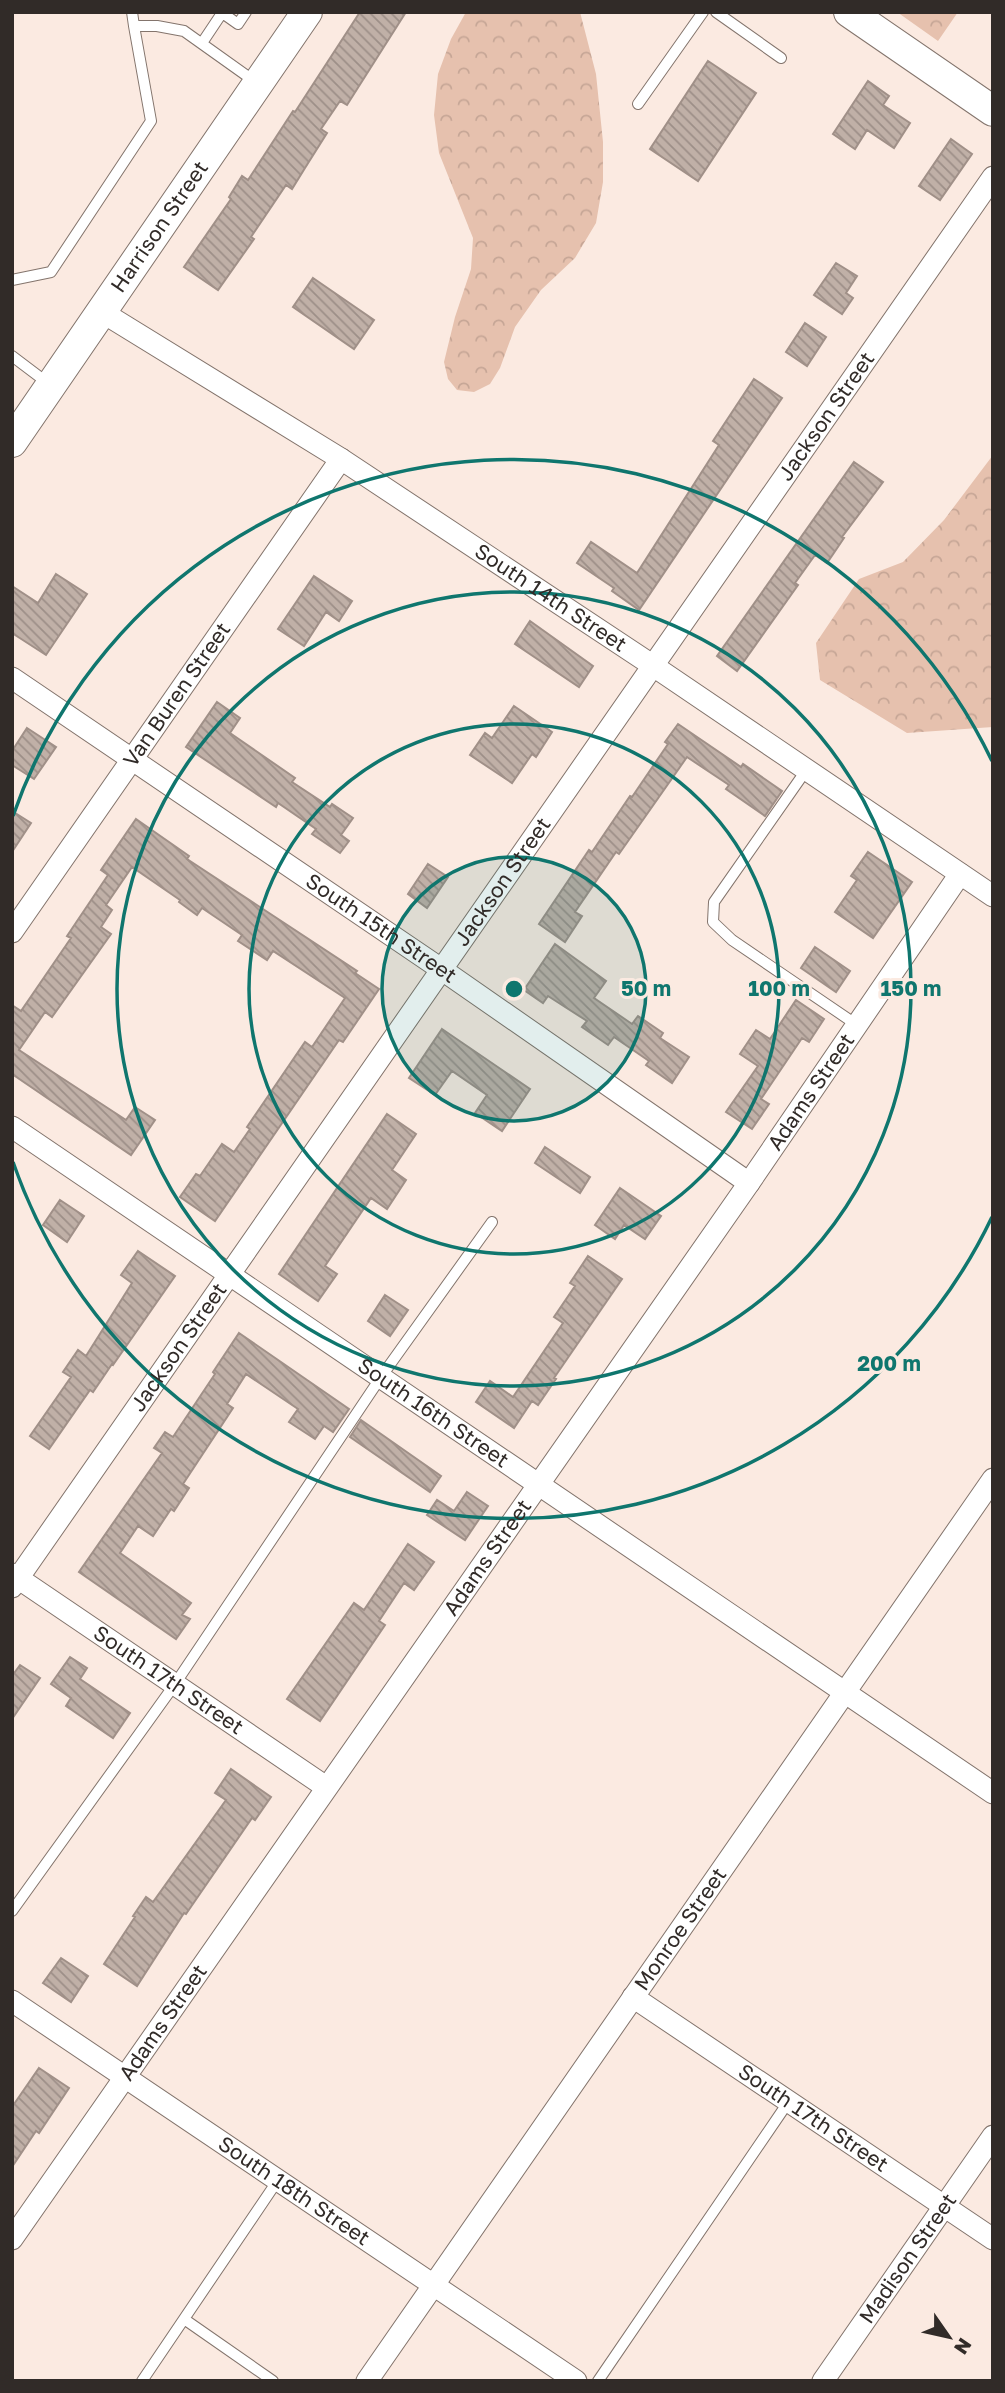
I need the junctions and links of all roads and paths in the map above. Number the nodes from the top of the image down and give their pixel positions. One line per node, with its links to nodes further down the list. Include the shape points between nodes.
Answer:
1 (132, 12): 8 (lane)
2 (246, 12): 7 (lane, via 238,23)
3 (307, 12): 11 (street, Harrison Street)
4 (703, 12): 12 (lane)
5 (716, 12): 10 (lane)
6 (849, 12): 13 (street)
7 (221, 13): 9 (lane)
8 (134, 26): 9 (lane, via 175,27); 15 (lane, via 151,121 51,271)
9 (202, 43): 11 (lane)
10 (781, 58)
11 (258, 83): 16 (street, Harrison Street)
12 (638, 104)
13 (993, 111)
14 (993, 177): 21 (street, Jackson Street)
15 (12, 280)
16 (102, 312): 18 (street, Harrison Street); 20 (street, South 14th Street)
17 (12, 356): 18 (lane)
18 (52, 386): 19 (street, Harrison Street)
19 (12, 442)
20 (341, 458): 21 (street, South 14th Street); 23 (street, Van Buren Street)
21 (652, 665): 24 (street, South 14th Street); 28 (street, Jackson Street)
22 (12, 678): 23 (street, South 15th Street)
23 (132, 760): 27 (street, Van Buren Street); 28 (street, South 15th Street)
24 (807, 769): 25 (street, South 14th Street); 29 (lane, via 714,902 713,922 732,940)
25 (960, 874): 26 (street, South 14th Street); 29 (street, Adams Street)
26 (993, 896)
27 (12, 932)
28 (441, 969): 31 (street, South 15th Street); 33 (street, Jackson Street)
29 (857, 1025): 31 (street, Adams Street)
30 (12, 1127): 33 (street, South 16th Street)
31 (749, 1183): 36 (street, Adams Street)
32 (492, 1222): 34 (lane)
33 (229, 1274): 34 (street, South 16th Street); 37 (street, Jackson Street)
34 (382, 1377): 36 (street, South 16th Street); 38 (lane)
35 (993, 1479): 39 (street, Monroe Street)
36 (538, 1483): 39 (street, South 16th Street); 40 (street, Adams Street)
37 (14, 1580): 38 (street, South 17th Street)
38 (175, 1684): 40 (street, South 17th Street); 42 (lane)
39 (844, 1692): 41 (street, South 16th Street); 43 (street, Monroe Street)
40 (326, 1787): 45 (street, Adams Street)
41 (993, 1793)
42 (12, 1911)
43 (634, 1997): 46 (street, South 17th Street); 52 (street, Monroe Street)
44 (12, 2001): 45 (street, South 18th Street)
45 (125, 2077): 48 (street, South 18th Street); 50 (street, Adams Street)
46 (789, 2101): 49 (street, South 17th Street); 58 (lane)
47 (993, 2136): 49 (street, Madison Street)
48 (278, 2180): 52 (street, South 18th Street); 53 (lane)
49 (944, 2206): 51 (street, South 17th Street); 59 (street, Madison Street)
50 (12, 2239)
51 (993, 2239)
52 (433, 2285): 56 (street, Monroe Street); 57 (street, South 18th Street)
53 (184, 2319): 54 (lane); 55 (lane)
54 (142, 2381)
55 (273, 2381)
56 (367, 2381)
57 (576, 2381)
58 (598, 2381)
59 (823, 2381)

